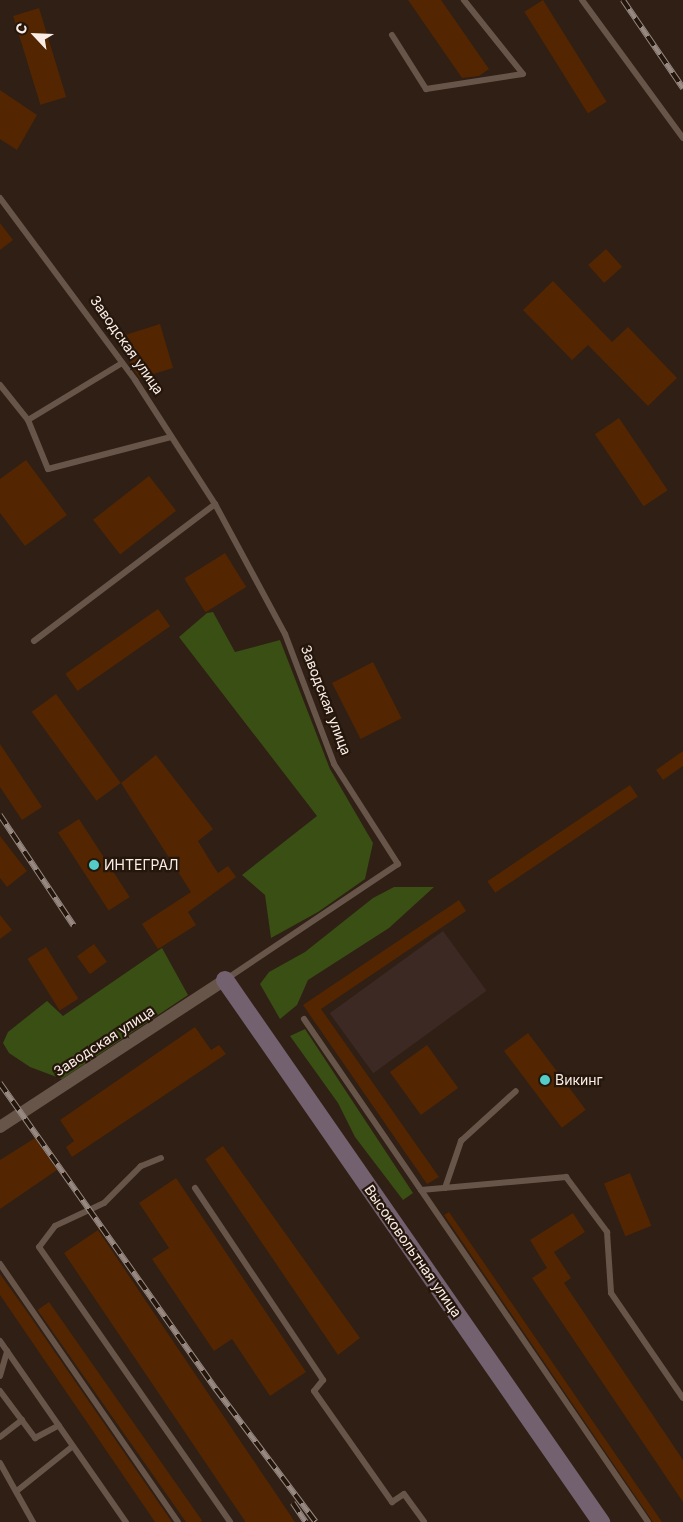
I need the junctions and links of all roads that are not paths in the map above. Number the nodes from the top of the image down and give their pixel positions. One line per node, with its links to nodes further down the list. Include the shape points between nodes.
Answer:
1 (464, 0): 3 (lane, via 522,74 426,89)
2 (582, 0): 4 (lane)
3 (392, 35)
4 (683, 138)
5 (0, 198): 6 (lane, Заводская улица)
6 (122, 363): 8 (lane); 9 (lane, Заводская улица)
7 (0, 385): 8 (lane)
8 (28, 420): 9 (lane, via 48,468)
9 (171, 437): 10 (lane, Заводская улица)
10 (215, 504): 11 (lane); 12 (lane, Заводская улица, via 285,634 334,764 398,864)
11 (34, 641)
12 (224, 980): 15 (street, Заводская улица); 37 (street, Высоковольтная улица)
13 (304, 1018): 19 (lane)
14 (516, 1091): 18 (lane, via 461,1141)
15 (1, 1124)
16 (161, 1158): 35 (lane, via 140,1166 104,1202 55,1226 39,1247)
17 (195, 1188): 36 (lane, via 323,1380 314,1391 392,1502 404,1494)
18 (445, 1188): 19 (lane); 25 (lane, via 566,1177 607,1232 611,1293)
19 (421, 1190): 38 (lane)
20 (0, 1264): 34 (lane)
21 (0, 1341): 22 (lane)
22 (7, 1351): 23 (lane); 27 (lane)
23 (0, 1376)
24 (0, 1391): 26 (lane)
25 (683, 1398)
26 (22, 1420): 27 (lane, via 34,1438); 28 (lane)
27 (59, 1425): 29 (lane)
28 (0, 1438)
29 (73, 1446): 31 (lane); 33 (lane)
30 (0, 1463): 31 (lane)
31 (18, 1490): 32 (lane)
32 (33, 1522)
33 (126, 1522)
34 (178, 1522)
35 (230, 1522)
36 (424, 1522)
37 (601, 1522)
38 (648, 1522)

